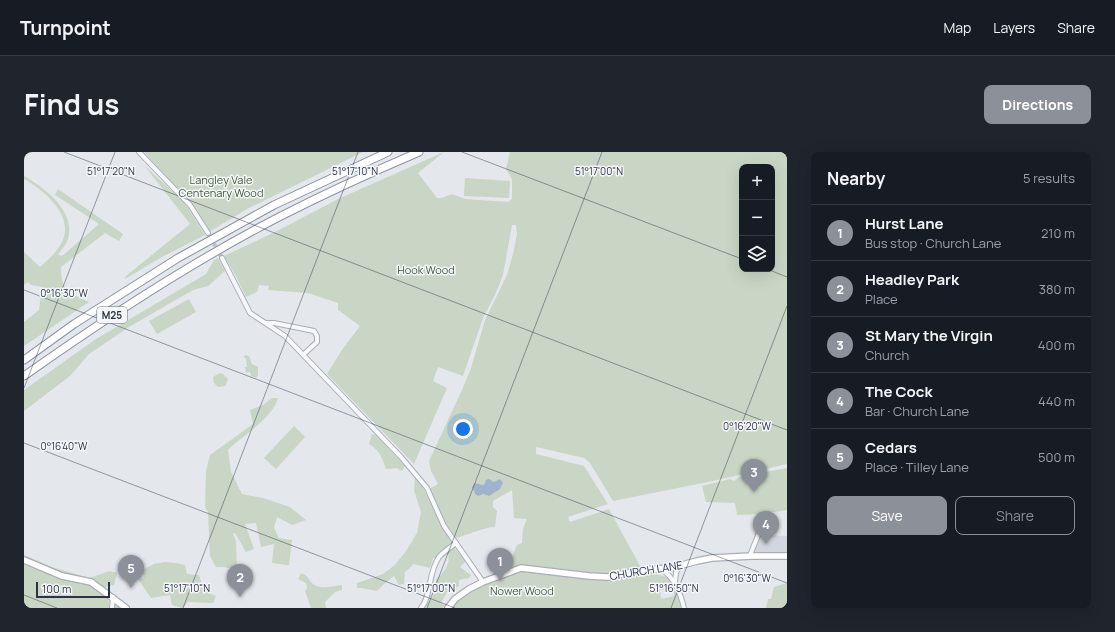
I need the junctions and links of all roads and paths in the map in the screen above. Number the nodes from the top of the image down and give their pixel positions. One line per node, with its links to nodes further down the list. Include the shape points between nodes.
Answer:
1 (139, 152): 4 (street, via 190,205)
2 (388, 152): 8 (highway, M25, via 274,205 178,258 74,324)
3 (419, 152): 9 (highway, M25, via 281,216 186,269 83,334)
4 (208, 233)
5 (222, 258): 6 (street, via 250,313)
6 (265, 323): 7 (street, via 285,336); 7 (street, via 274,322 314,331 317,342)
7 (304, 354): 11 (street, via 427,488 444,526)
8 (24, 360)
9 (24, 376)
10 (760, 515): 12 (street, via 760,530)
11 (456, 543): 17 (street); 22 (street, via 439,556 432,571 426,603)
12 (750, 556): 13 (street, CHURCH LANE); 15 (street, CHURCH LANE, via 712,558)
13 (787, 556)
14 (24, 560): 19 (street, via 62,576 91,582)
15 (680, 566): 16 (street, CHURCH LANE); 18 (street)
16 (660, 569): 17 (street, CHURCH LANE, via 608,577 521,568); 18 (street)
17 (483, 582): 23 (street, CHURCH LANE, via 455,599)
18 (674, 582): 24 (street)
19 (113, 597): 20 (street); 21 (street)
20 (112, 608)
21 (126, 608)
22 (421, 608)
23 (448, 608)
24 (684, 608)

